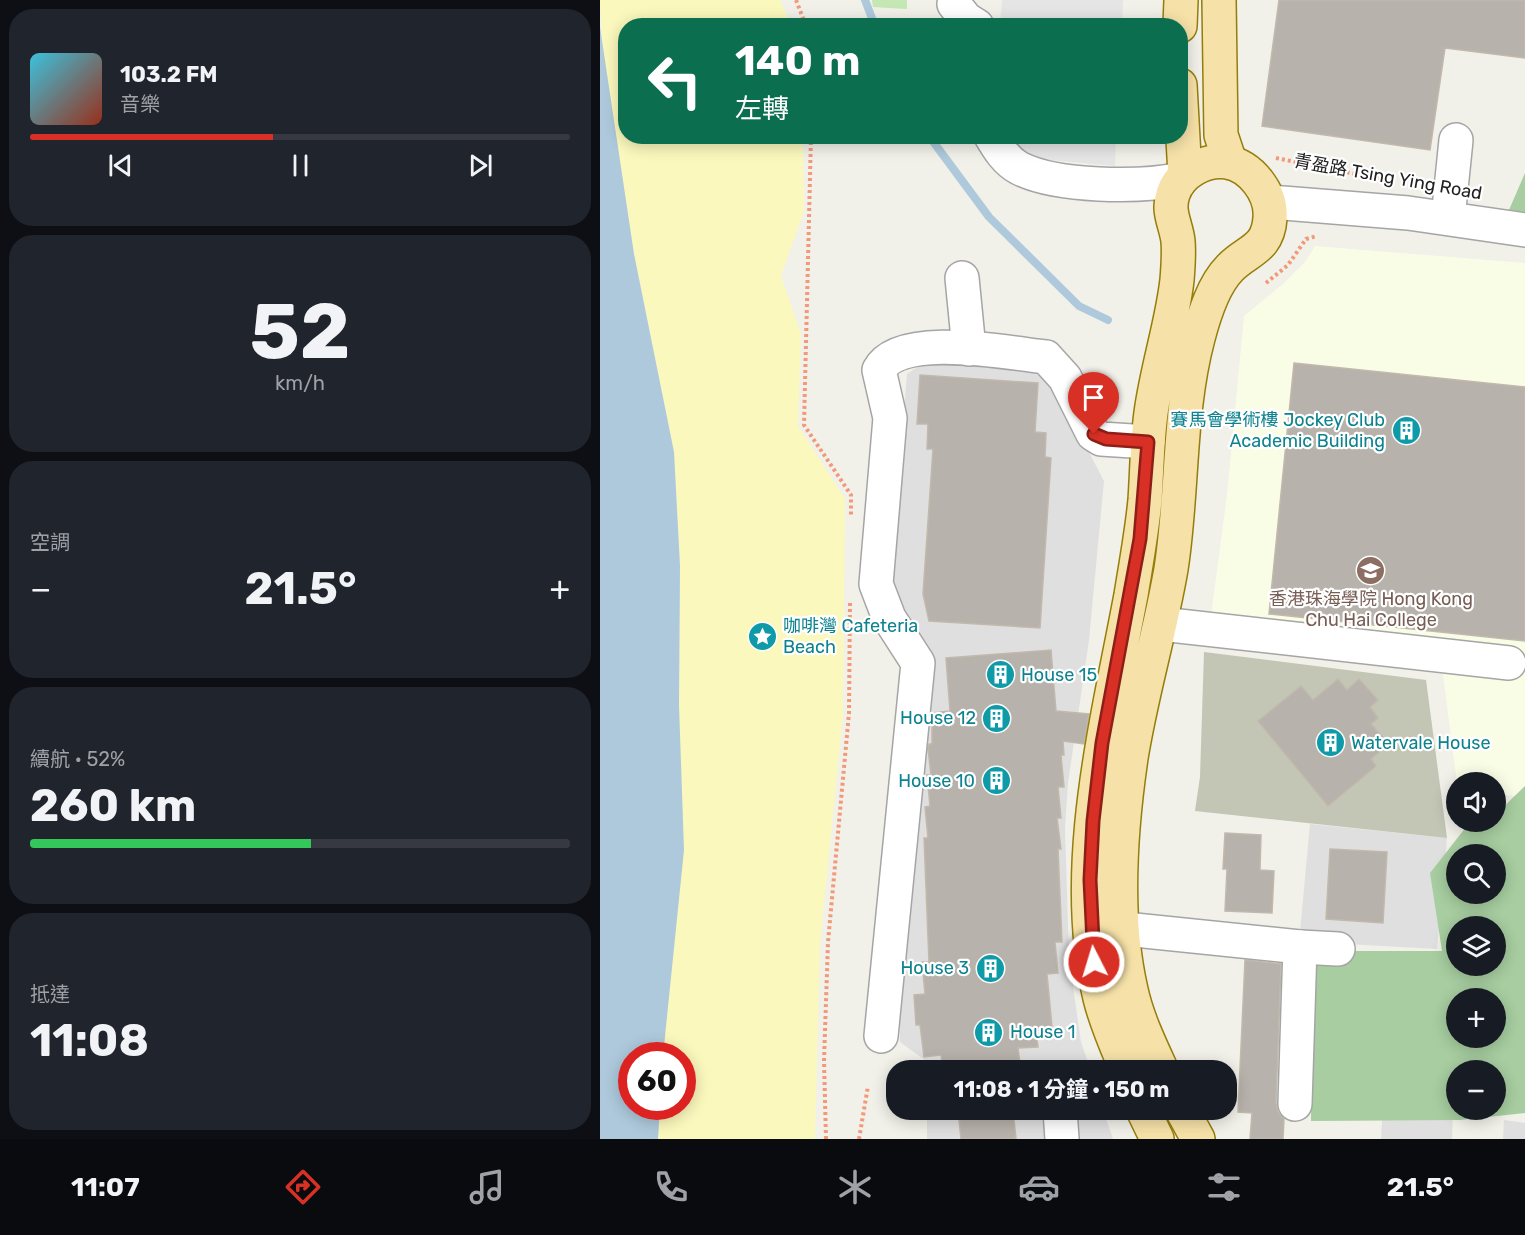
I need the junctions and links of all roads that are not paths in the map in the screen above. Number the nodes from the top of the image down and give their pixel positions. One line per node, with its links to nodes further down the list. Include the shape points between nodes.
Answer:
1 (1181, 0): 3 (main road)
2 (1219, 0): 7 (main road, via 1221,135)
3 (1180, 18)
4 (1456, 140): 11 (street)
5 (996, 144): 9 (street, via 1017,167 1042,176)
6 (1181, 144): 8 (main road)
7 (1230, 162): 8 (main road, via 1213,162); 10 (main road, via 1253,177)
8 (1182, 177): 9 (street, via 1151,184); 12 (main road, via 1170,204)
9 (1124, 184): 12 (street, via 1140,191)
10 (1270, 202): 11 (street, 青盈路 Tsing Ying Road); 14 (main road, via 1267,234 1258,248)
11 (1448, 218): 13 (street, 青盈路 Tsing Ying Road)
12 (1175, 230): 14 (main road, via 1203,259); 17 (main road, via 1177,280 1154,387)
13 (1525, 230)
14 (1232, 264): 18 (main road, via 1208,310 1193,361 1172,564)
15 (962, 278): 16 (street)
16 (969, 348): 17 (street, via 1046,357 1065,378 1094,434 1106,439); 24 (street, via 931,345 891,357 879,370 890,418 876,584 889,618 918,663)
17 (1148, 442): 20 (main road, via 1140,539 1102,743 1091,840)
18 (1161, 624): 19 (street); 21 (main road, via 1131,757 1123,843)
19 (1509, 663)
20 (1091, 925): 21 (street); 25 (main road, via 1100,999)
21 (1124, 930): 22 (street); 26 (main road, via 1132,995)
22 (1300, 947): 23 (street); 27 (street)
23 (1338, 949)
24 (882, 1036)
25 (1122, 1060)
26 (1153, 1060)
27 (1295, 1104)
28 (1061, 1120): 30 (street)
29 (1148, 1120): 31 (main road)
30 (1062, 1139)
31 (1157, 1139)

